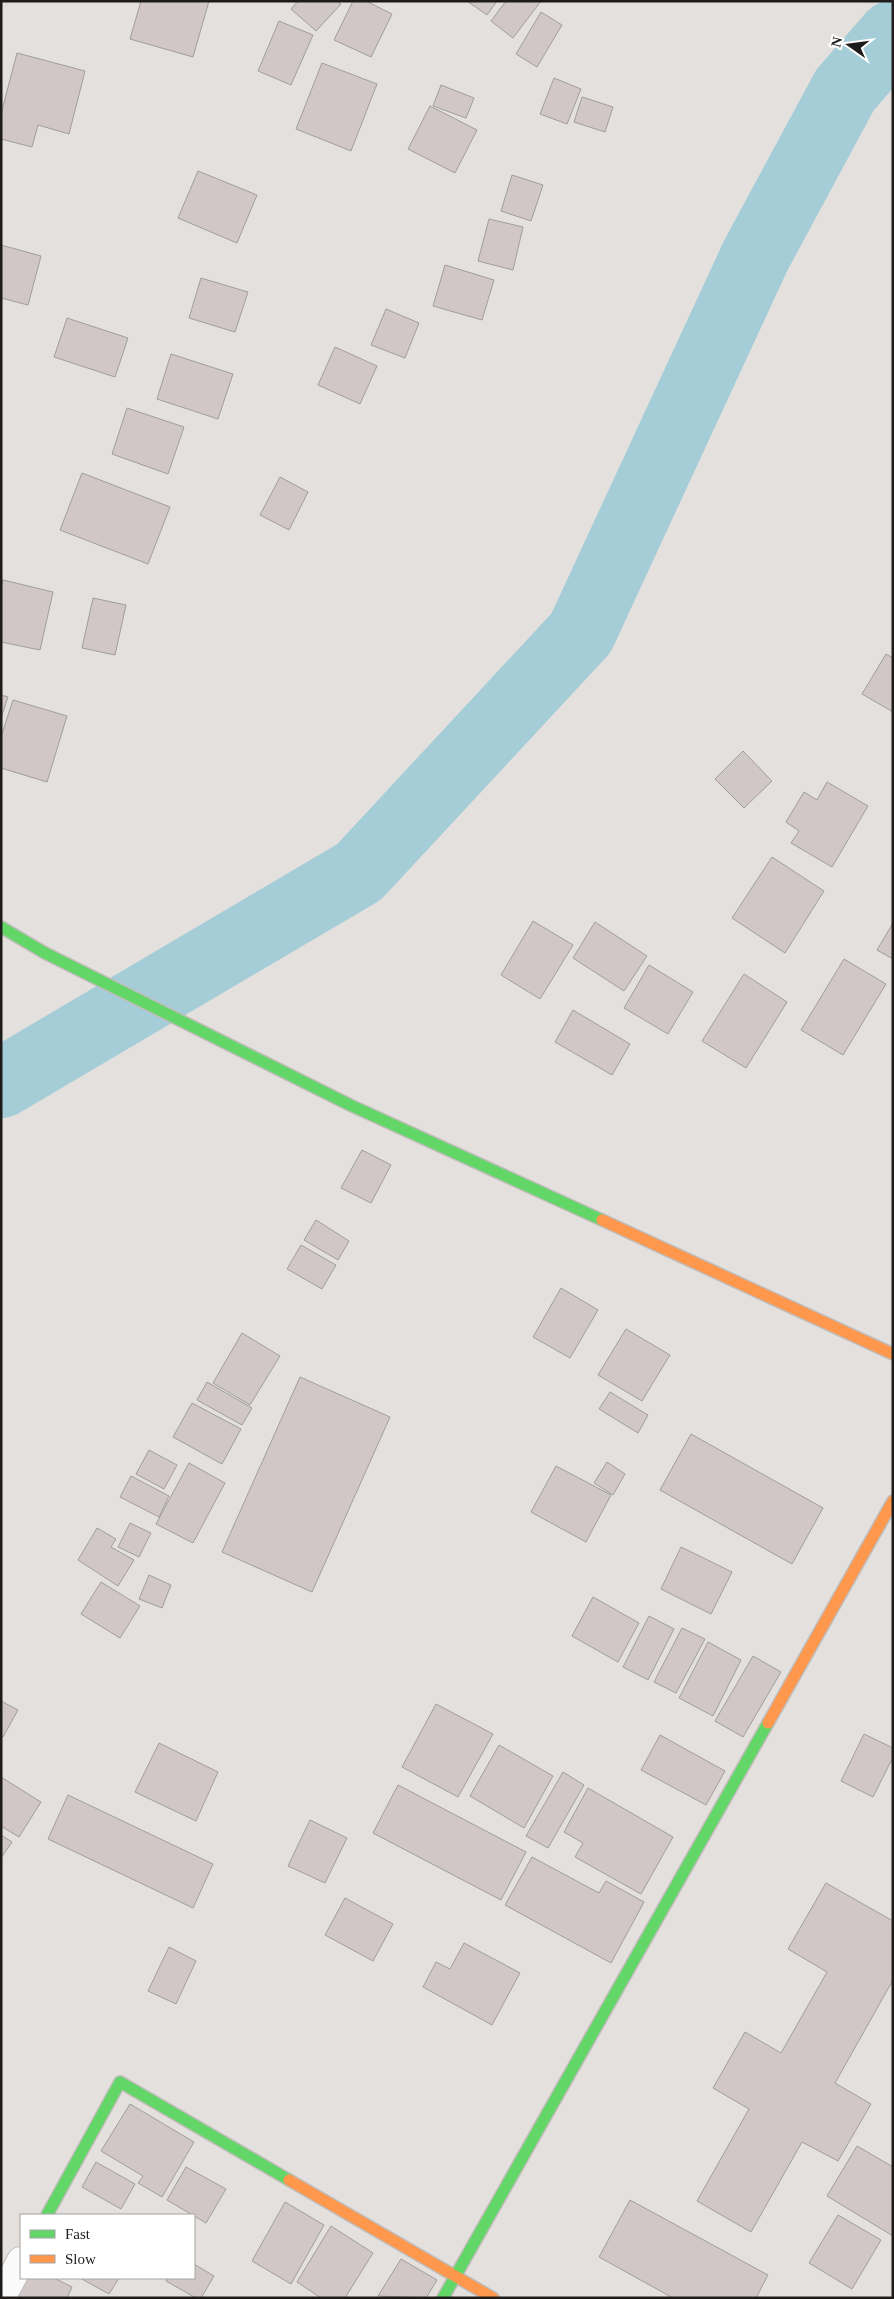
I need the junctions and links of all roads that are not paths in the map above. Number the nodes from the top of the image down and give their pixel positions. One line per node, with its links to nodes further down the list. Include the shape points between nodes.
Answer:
1 (1, 927): 2 (street, via 45,953 350,1105)
2 (893, 1354)
3 (893, 1501): 6 (street)
4 (48, 2214): 6 (street, via 120,2082)
5 (20, 2263): 7 (street)
6 (456, 2276): 8 (street); 9 (street)
7 (1, 2298)
8 (443, 2298)
9 (493, 2298)

